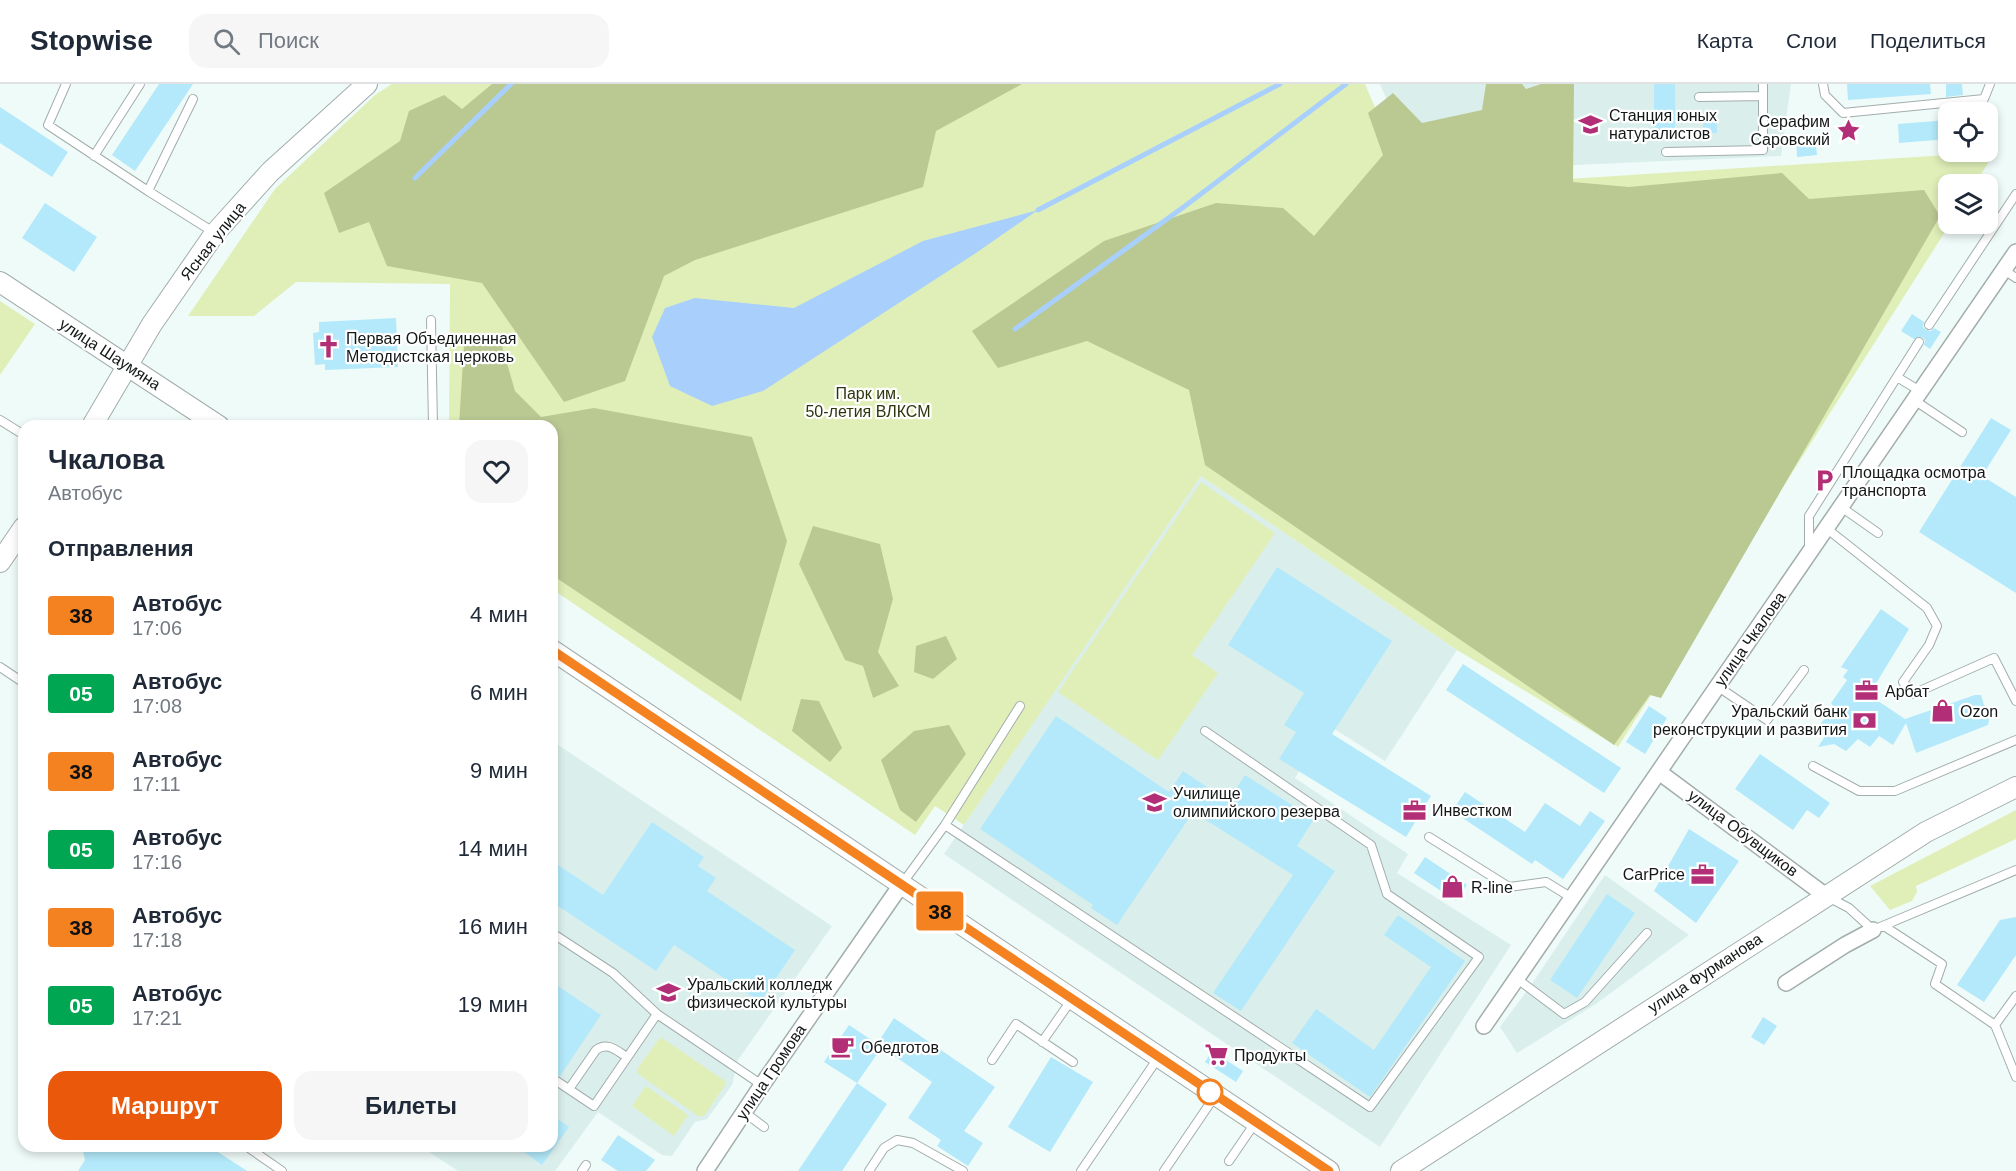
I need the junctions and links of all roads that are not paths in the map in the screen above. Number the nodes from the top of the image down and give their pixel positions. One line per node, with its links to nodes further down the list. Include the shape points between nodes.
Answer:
1 (66, 84): 11 (lane, via 48,125)
2 (140, 84): 11 (lane)
3 (367, 84): 14 (street, Ясная улица, via 270,172)
4 (1763, 84): 7 (lane)
5 (1823, 84): 6 (lane, via 1825,95 1843,112 1984,99)
6 (1990, 84)
7 (1763, 96): 8 (lane); 10 (lane, via 1763,150)
8 (1699, 98)
9 (193, 99): 12 (lane)
10 (1666, 152)
11 (94, 156): 12 (lane)
12 (148, 191): 14 (lane)
13 (2016, 194): 19 (lane)
14 (215, 233): 21 (street, Ясная улица, via 152,324)
15 (2016, 252): 16 (street, улица Чкалова)
16 (2010, 274): 23 (street, улица Чкалова)
17 (0, 282): 21 (street, улица Шаумяна)
18 (431, 320): 27 (lane)
19 (1929, 325)
20 (1919, 342): 22 (lane)
21 (129, 366): 25 (street, Ясная улица); 26 (street, улица Шаумяна)
22 (1897, 377): 23 (lane); 34 (lane, via 1809,516)
23 (1917, 396): 29 (lane); 30 (street, улица Чкалова)
24 (0, 420): 28 (lane)
25 (96, 420)
26 (210, 420)
27 (432, 420)
28 (18, 431)
29 (1962, 432)
30 (1841, 507): 31 (street, улица Чкалова); 32 (lane)
31 (1826, 528): 34 (street, улица Чкалова); 41 (lane, via 1927,608 1937,626 1929,645 1903,682 1913,694 1994,658)
32 (1878, 533)
33 (18, 536): 35 (street)
34 (1809, 552): 40 (street, улица Чкалова)
35 (0, 562)
36 (558, 654): 51 (street)
37 (0, 667): 39 (lane)
38 (1804, 670): 40 (lane, via 1767,720)
39 (18, 680)
40 (1717, 686): 46 (street, улица Чкалова)
41 (2016, 701)
42 (1020, 706): 48 (lane)
43 (1205, 731): 48 (lane, via 1371,845 1387,894 1479,957 1370,1107)
44 (2016, 740): 45 (lane, via 1895,791 1859,791)
45 (1813, 766)
46 (1659, 771): 52 (street, улица Обувщиков); 53 (street, улица Чкалова)
47 (2016, 787): 52 (street, улица Фурманова, via 1926,832)
48 (945, 825): 51 (lane)
49 (1429, 837): 53 (lane, via 1509,886 1546,882)
50 (2016, 870): 54 (lane)
51 (901, 885): 60 (street); 71 (street, улица Громова)
52 (1826, 896): 54 (lane); 86 (street, улица Фурманова)
53 (1572, 898): 57 (street, улица Чкалова)
54 (1878, 928): 58 (street); 62 (lane, via 1942,964 1935,984)
55 (1647, 933): 57 (lane, via 1585,1002 1564,1014)
56 (558, 937): 61 (lane, via 613,973)
57 (1516, 978): 63 (street, улица Чкалова)
58 (1786, 983)
59 (2016, 996): 62 (lane)
60 (1072, 999): 64 (lane); 65 (street)
61 (657, 1014): 66 (lane); 71 (lane)
62 (1995, 1025): 69 (lane)
63 (1484, 1026)
64 (1042, 1042): 67 (lane, via 1016,1024); 68 (lane)
65 (1159, 1057): 73 (street); 83 (lane, via 1126,1114)
66 (627, 1058): 72 (lane, via 601,1046); 72 (lane, via 594,1106)
67 (992, 1060)
68 (1072, 1062)
69 (2016, 1077)
70 (558, 1082): 72 (lane)
71 (762, 1085): 74 (street, улица Громова)
72 (569, 1089)
73 (1215, 1095): 75 (street); 84 (lane)
74 (744, 1112): 76 (lane); 80 (street, улица Громова)
75 (1256, 1122): 78 (lane); 85 (street)
76 (764, 1127)
77 (255, 1152): 79 (lane)
78 (1229, 1161)
79 (282, 1171)
80 (705, 1171)
81 (869, 1171): 82 (lane, via 884,1148 897,1140 913,1143)
82 (963, 1171)
83 (1081, 1171)
84 (1164, 1171)
85 (1329, 1171)
86 (1401, 1171)

